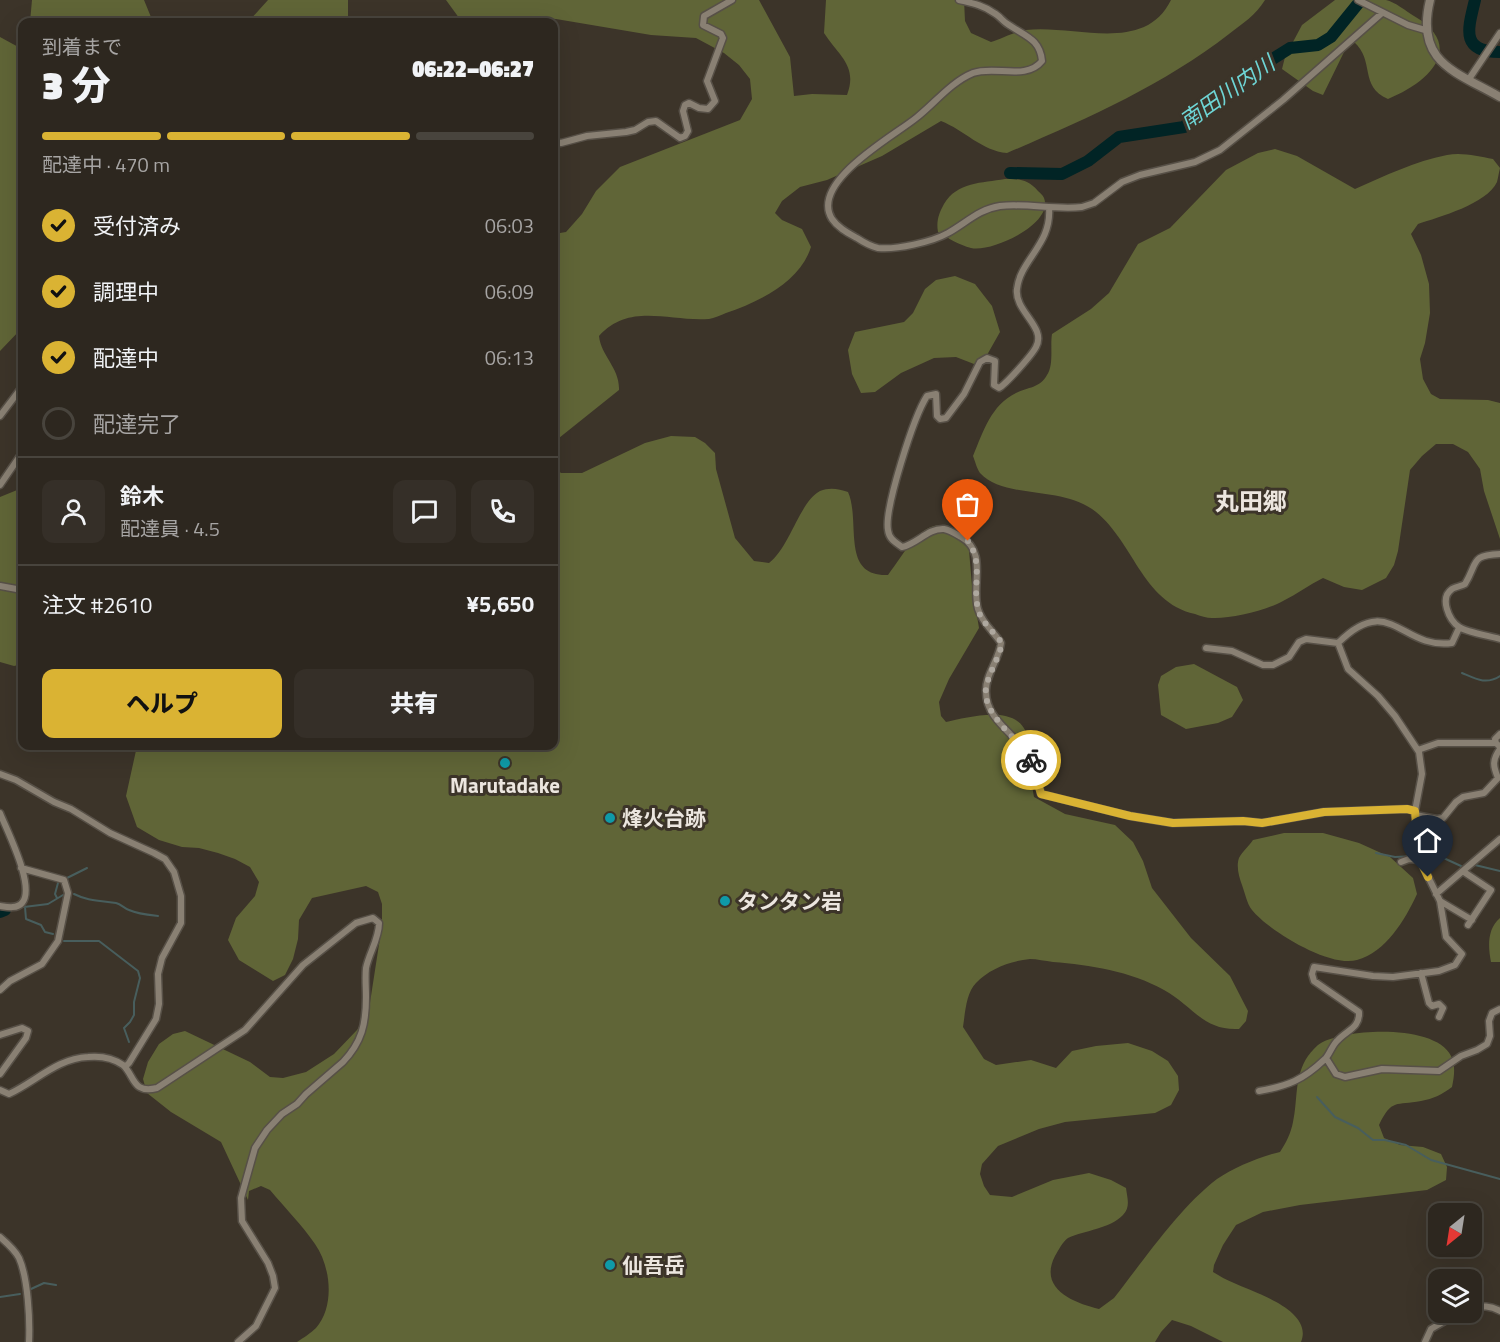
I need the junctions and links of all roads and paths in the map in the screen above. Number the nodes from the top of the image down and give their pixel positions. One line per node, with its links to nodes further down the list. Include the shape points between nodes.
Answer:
1 (732, 0): 10 (street, via 702,21 723,38 707,81 715,101 708,109 685,105 686,136 680,138 656,121 626,132)
2 (958, 0): 11 (street, via 979,4 1035,40 1042,61 1029,70 986,70 961,80 842,175 828,205 832,219 866,243 887,248 937,238 971,217 1000,206)
3 (1358, 0): 5 (street)
4 (1430, 0): 6 (street)
5 (1382, 13): 6 (street); 11 (street, via 1220,150 1195,162 1122,182 1094,203)
6 (1425, 30): 8 (street, via 1431,50 1443,63)
7 (1500, 33): 8 (street)
8 (1469, 79): 9 (street)
9 (1500, 98)
10 (558, 143)
11 (1049, 208): 29 (street, via 1049,228 1017,287 1017,301 1035,324 1038,346 999,388 993,380 994,361 987,358 980,362 946,418 937,416 936,394 927,396 899,473 888,510 887,529 890,538 902,547 944,529 968,541 973,548 979,612 1002,643 988,679 988,703 1030,757 1041,794 1173,823 1262,823 1324,812 1407,809)
12 (18, 392): 13 (street)
13 (0, 416)
14 (18, 459): 15 (street)
15 (0, 485)
16 (1500, 554): 19 (street, via 1480,557 1466,584 1448,594 1448,615)
17 (0, 586): 18 (street)
18 (18, 589)
19 (1460, 628): 20 (street); 21 (street, via 1452,643 1441,644 1377,620 1363,624)
20 (1500, 639)
21 (1338, 643): 22 (street, via 1306,639 1299,642 1289,657 1273,665 1263,665 1232,651); 25 (street, via 1348,669 1378,696)
22 (1206, 648)
23 (1500, 734): 24 (street, via 1495,739)
24 (1499, 746): 25 (street, via 1438,743); 27 (street, via 1493,767)
25 (1418, 750): 29 (street, via 1422,774)
26 (0, 774): 43 (street, via 154,852 174,872 181,896 181,923 162,958 156,1019)
27 (1499, 777): 29 (street, via 1484,793 1456,802 1443,818)
28 (0, 813): 33 (street)
29 (1415, 813): 31 (street)
30 (1500, 839): 34 (street)
31 (1419, 857): 32 (street); 35 (street)
32 (1401, 862)
33 (21, 868): 36 (street, via 24,901 17,907); 38 (street, via 64,880 68,893 58,941 42,964)
34 (1464, 872): 35 (street); 35 (street, via 1493,887 1470,922)
35 (1438, 897): 37 (street, via 1446,937 1462,954 1455,965)
36 (0, 906)
37 (1421, 973): 40 (street, via 1429,1003 1443,1008); 42 (street, via 1373,976 1314,967 1314,981 1359,1012 1356,1026 1337,1040)
38 (0, 990)
39 (1500, 1009): 42 (street, via 1489,1020 1487,1044 1439,1071 1382,1069 1345,1077 1336,1074)
40 (1439, 1017)
41 (0, 1035): 44 (street, via 22,1028 27,1031)
42 (1326, 1058): 46 (street, via 1294,1084)
43 (125, 1067): 45 (street, via 114,1060 86,1057 49,1070 9,1094); 52 (street, via 133,1082 144,1089 157,1088 245,1030 293,975 356,923 373,918 379,923 367,966 362,1036 343,1062 267,1130 255,1148 241,1198 242,1221 268,1263 275,1288 256,1326)
44 (0, 1074)
45 (0, 1090)
46 (1259, 1091)
47 (0, 1237): 51 (street, via 19,1257 30,1322)
48 (1482, 1306): 49 (street)
49 (1500, 1311)
50 (1441, 1323): 53 (street, via 1431,1329)
51 (29, 1342)
52 (238, 1342)
53 (1425, 1342)

